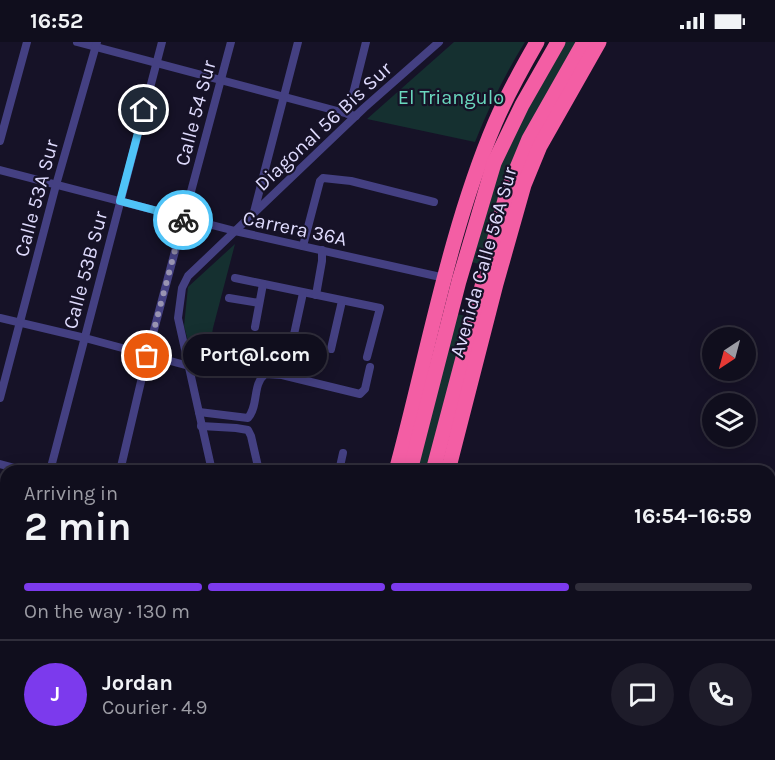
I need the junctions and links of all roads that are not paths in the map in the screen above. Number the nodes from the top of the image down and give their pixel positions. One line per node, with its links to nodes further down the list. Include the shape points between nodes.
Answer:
1 (27, 42): 20 (street)
2 (76, 42): 13 (street)
3 (162, 42): 14 (street, Calle 53B Sur)
4 (231, 42): 16 (street, Calle 54 Sur)
5 (298, 42): 17 (street)
6 (366, 42): 18 (street)
7 (537, 42): 21 (highway, Avenida Calle 56A Sur, via 500,112)
8 (558, 42): 19 (highway, Avenida Calle 56A Sur)
9 (584, 42): 56 (highway, Avenida Calle 56A Sur, via 529,139 507,192)
10 (590, 42): 15 (highway)
11 (599, 42): 15 (highway, Avenida Calle 56A Sur)
12 (435, 44): 18 (street, Diagonal 56 Bis Sur)
13 (96, 45): 14 (street); 23 (street, Calle 53A Sur)
14 (156, 63): 16 (street); 24 (street, Calle 53B Sur)
15 (580, 75): 51 (highway, Avenida Calle 56A Sur, via 540,146 524,185)
16 (221, 80): 17 (street); 27 (street, Calle 54 Sur)
17 (284, 97): 18 (street); 26 (street)
18 (352, 115): 26 (street, Diagonal 56 Bis Sur)
19 (511, 127): 21 (highway); 57 (highway, Avenida Calle 56A Sur, via 485,190)
20 (0, 141)
21 (479, 163): 32 (highway, Avenida Calle 56A Sur)
22 (0, 170): 23 (street, Carrera 36A)
23 (56, 185): 24 (street, Carrera 36A); 42 (street, Calle 53A Sur)
24 (120, 201): 27 (street, Carrera 36A); 44 (street, Calle 53B Sur)
25 (434, 202): 29 (street, via 351,181 322,178)
26 (253, 213): 28 (street, Diagonal 56 Bis Sur)
27 (184, 218): 28 (street, Carrera 36A); 33 (street, Calle 54 Sur)
28 (234, 231): 29 (street, Carrera 36A); 35 (street, Diagonal 56 Bis Sur, via 188,276)
29 (303, 246): 30 (street, Carrera 36A)
30 (322, 250): 32 (street, Carrera 36A); 37 (street)
31 (235, 278): 34 (street)
32 (445, 278): 53 (highway, Avenida Calle 56A Sur)
33 (167, 284): 35 (street); 47 (street, Calle 54 Sur)
34 (263, 284): 36 (street); 40 (street)
35 (182, 288): 49 (street, via 178,318)
36 (303, 293): 37 (street); 45 (street)
37 (316, 295): 39 (street)
38 (229, 297): 40 (street)
39 (342, 301): 46 (street); 48 (street, via 380,308)
40 (260, 303): 43 (street)
41 (0, 318): 42 (street)
42 (20, 323): 44 (street); 52 (street, Calle 53A Sur)
43 (255, 327)
44 (85, 338): 47 (street); 59 (street, Calle 53B Sur)
45 (293, 339)
46 (331, 349)
47 (147, 356): 49 (street); 60 (street, Calle 54 Sur)
48 (367, 357)
49 (189, 366): 54 (street)
50 (370, 367): 54 (street, via 360,394 265,374 254,411 248,418)
51 (469, 390): 56 (highway); 67 (highway, Avenida Calle 56A Sur)
52 (0, 398)
53 (414, 403): 57 (highway); 64 (highway, Avenida Calle 56A Sur)
54 (199, 412): 55 (street)
55 (201, 426): 61 (street); 62 (street, via 248,430)
56 (443, 435): 66 (highway, Avenida Calle 56A Sur)
57 (417, 443): 65 (highway, Avenida Calle 56A Sur)
58 (343, 453): 63 (street)
59 (52, 465)
60 (121, 465)
61 (211, 465)
62 (258, 465)
63 (340, 465)
64 (398, 465)
65 (412, 465)
66 (435, 465)
67 (450, 465)

